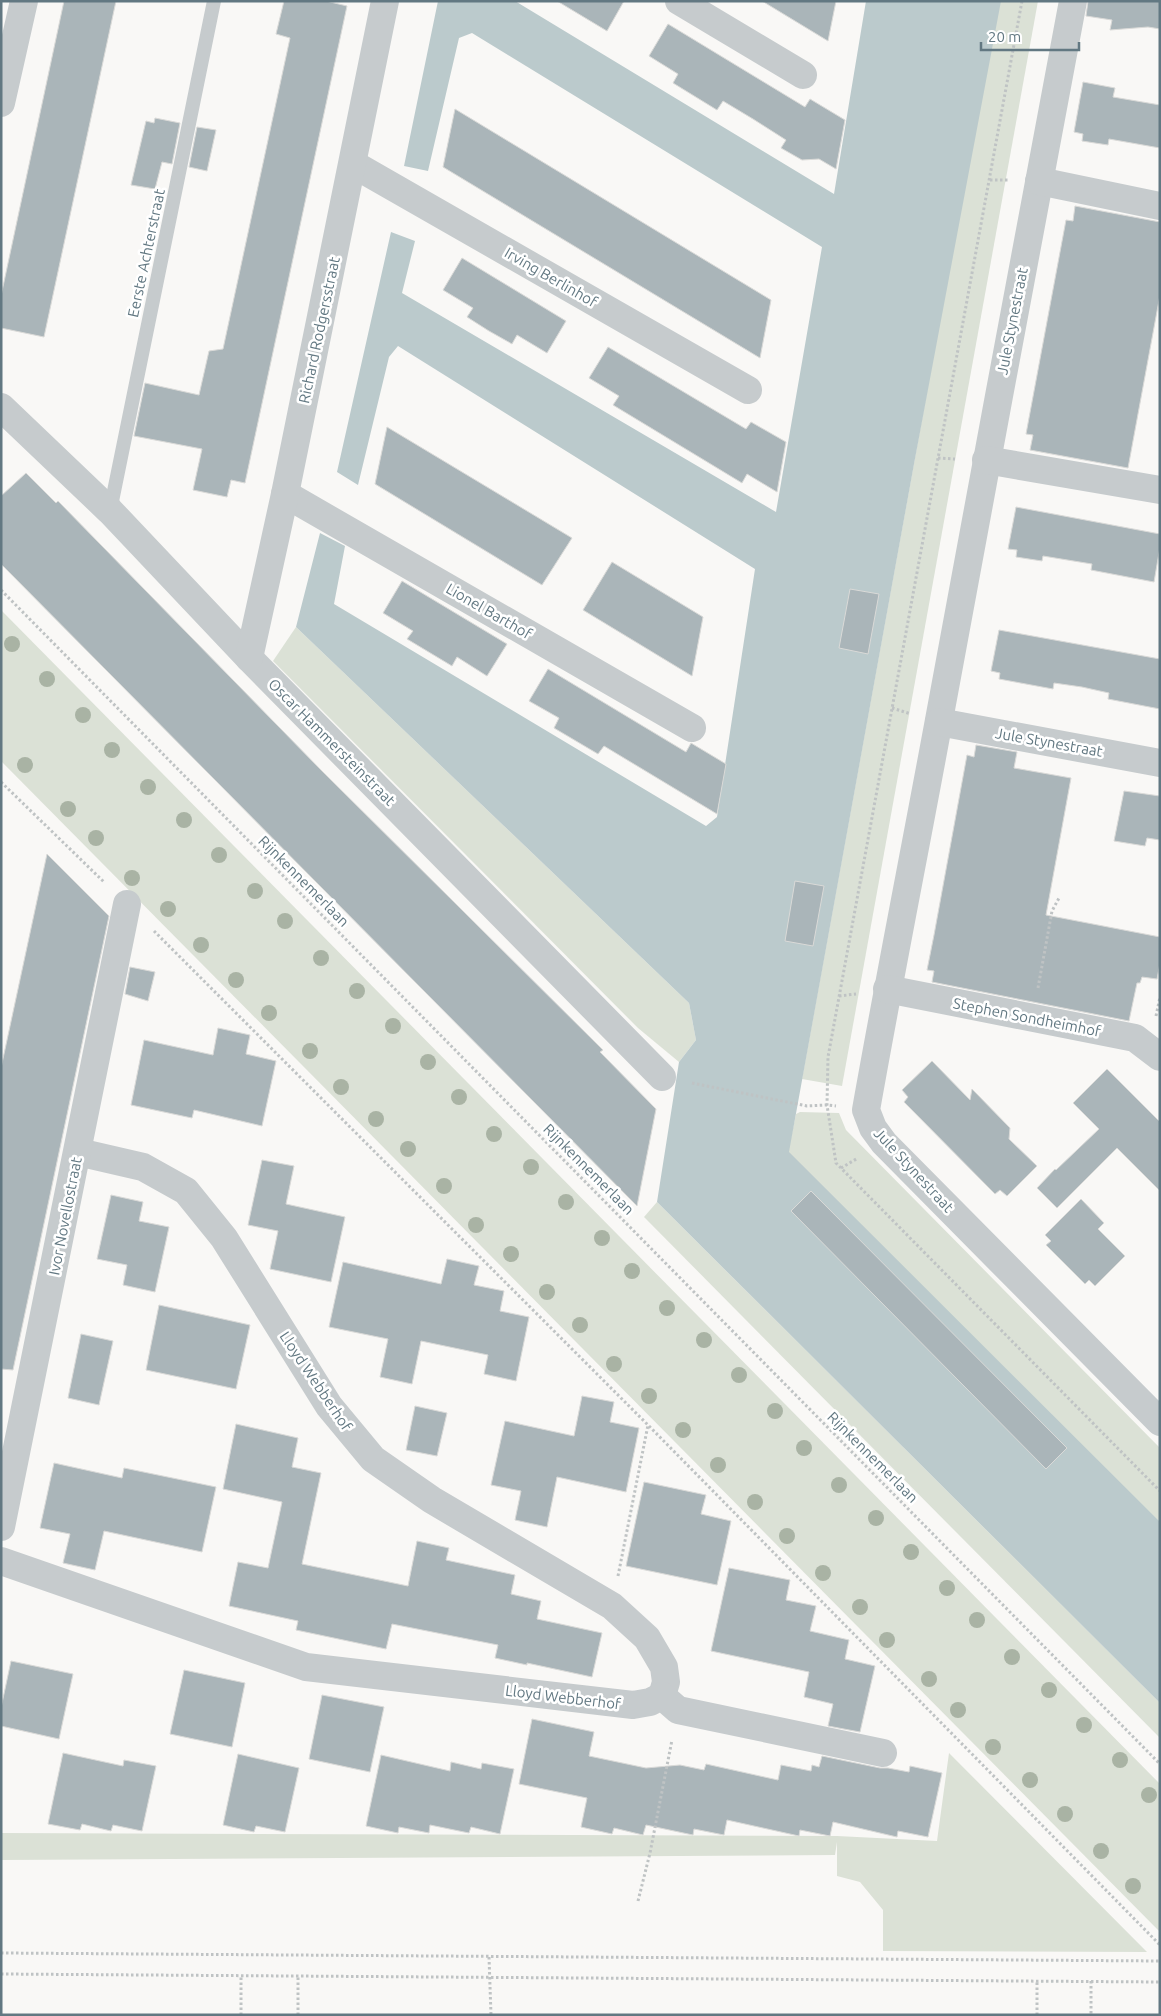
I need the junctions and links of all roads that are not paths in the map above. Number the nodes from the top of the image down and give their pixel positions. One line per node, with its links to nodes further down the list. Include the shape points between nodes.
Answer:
1 (24, 1): 7 (street)
2 (214, 1): 16 (lane, Eerste Achterstraat)
3 (385, 1): 8 (street, Richard Rodgersstraat)
4 (679, 1): 6 (street)
5 (1073, 1): 9 (street, Jule Stynestraat)
6 (803, 75)
7 (1, 103)
8 (353, 164): 11 (street, Irving Berlinhof); 15 (street, Richard Rodgersstraat)
9 (1039, 181): 10 (street); 13 (street, Jule Stynestraat)
10 (1160, 206)
11 (748, 390)
12 (1, 407): 16 (street, Oscar Hammersteinstraat)
13 (986, 460): 14 (street); 18 (street, Jule Stynestraat)
14 (1160, 490)
15 (285, 494): 17 (street, Richard Rodgersstraat); 19 (street, Lionel Barthof)
16 (110, 511): 17 (street, Oscar Hammersteinstraat)
17 (249, 658): 24 (street, Oscar Hammersteinstraat)
18 (939, 722): 20 (street, Jule Stynestraat); 22 (street, Jule Stynestraat)
19 (692, 728)
20 (1160, 763)
21 (126, 904): 25 (street, Ivor Novellostraat)
22 (887, 989): 23 (street, Stephen Sondheimhof, via 1135,1038); 26 (street, Jule Stynestraat, via 866,1110 874,1128 884,1143)
23 (1160, 1058)
24 (662, 1077)
25 (78, 1152): 27 (street, Ivor Novellostraat); 29 (street, Lloyd Webberhof, via 143,1167 186,1191 224,1238 329,1406 373,1459 432,1500 612,1606 647,1638 664,1667)
26 (1160, 1422)
27 (1, 1527)
28 (1, 1561): 29 (street, Lloyd Webberhof, via 306,1667 633,1705)
29 (670, 1703): 30 (street)
30 (883, 1753)

